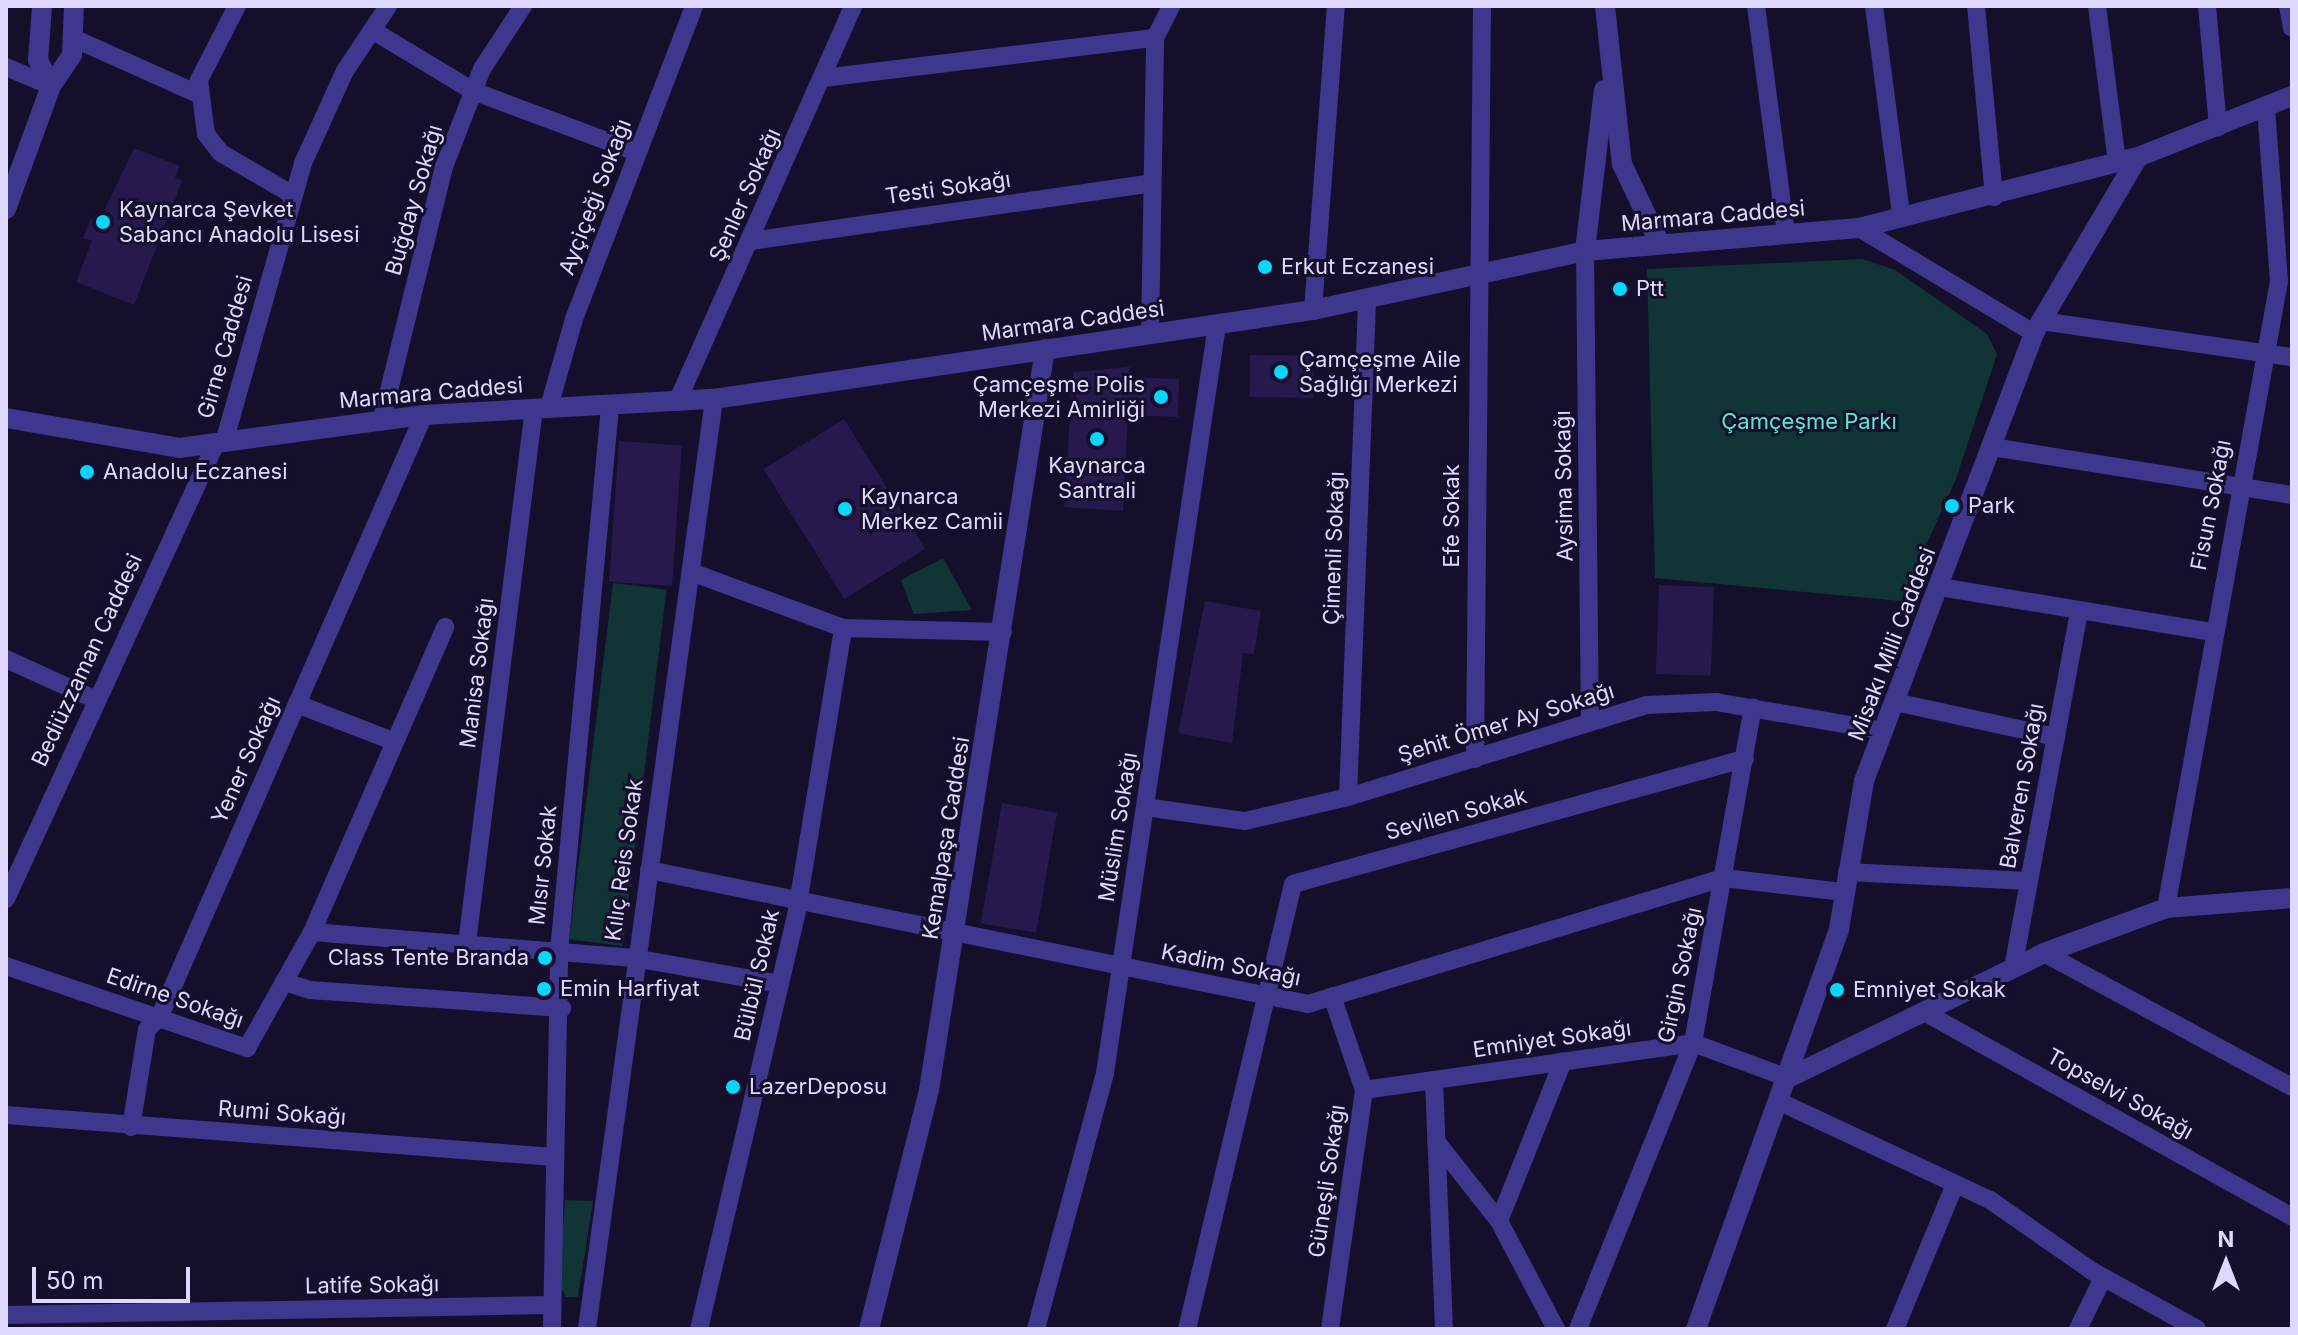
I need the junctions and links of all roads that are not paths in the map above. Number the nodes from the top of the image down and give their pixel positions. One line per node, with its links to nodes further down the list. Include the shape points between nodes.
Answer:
1 (42, 6): 25 (street, via 38,60)
2 (74, 6): 20 (street)
3 (237, 6): 27 (street, via 207,57)
4 (388, 6): 19 (street, Girne Caddesi)
5 (523, 6): 26 (street, Buğday Sokağı)
6 (694, 6): 31 (street, Ayçiçeği Sokağı)
7 (853, 6): 24 (street, Şenler Sokağı)
8 (1336, 6): 46 (street)
9 (1482, 6): 44 (street, Efe Sokak)
10 (1605, 6): 22 (street)
11 (1756, 6): 40 (street)
12 (1874, 6): 38 (street)
13 (1976, 6): 36 (street)
14 (2097, 6): 33 (street)
15 (2207, 6): 30 (street)
16 (2288, 6): 18 (street)
17 (1165, 8): 21 (street)
18 (2292, 28)
19 (372, 30): 26 (street); 35 (street, Girne Caddesi, via 324,113)
20 (73, 38): 25 (street, via 72,55); 27 (street)
21 (1155, 38): 24 (street); 34 (street)
22 (1607, 66): 42 (street, via 1628,187); 43 (street)
23 (6, 67): 25 (street)
24 (823, 78): 41 (street, Şenler Sokağı)
25 (51, 86): 37 (street)
26 (473, 91): 31 (street); 59 (street, Buğday Sokağı, via 444,167)
27 (198, 94): 35 (street, via 206,134 221,153)
28 (2292, 96): 29 (street)
29 (2266, 109): 30 (street); 52 (street, Fisun Sokağı, via 2279,281)
30 (2218, 128): 32 (street)
31 (636, 152): 56 (street, Ayçiçeği Sokağı)
32 (2138, 157): 33 (street, Marmara Caddesi); 48 (street, Misakı Milli Caddesi)
33 (2117, 163): 36 (street, Marmara Caddesi)
34 (1152, 183): 41 (street, Testi Sokağı); 49 (street)
35 (293, 195): 60 (street, Girne Caddesi)
36 (1994, 197): 38 (street, Marmara Caddesi)
37 (6, 209)
38 (1901, 215): 39 (street, Marmara Caddesi)
39 (1859, 228): 40 (street, Marmara Caddesi); 48 (street)
40 (1786, 235): 42 (street, Marmara Caddesi)
41 (751, 241): 54 (street, Şenler Sokağı)
42 (1660, 244): 43 (street, Marmara Caddesi)
43 (1585, 251): 44 (street, Marmara Caddesi); 76 (street, Aysima Sokağı)
44 (1477, 274): 45 (street, Marmara Caddesi); 80 (street, Efe Sokak)
45 (1367, 300): 46 (street, Marmara Caddesi); 82 (street, Çimenli Sokağı)
46 (1313, 310): 47 (street, Marmara Caddesi)
47 (1217, 325): 49 (street, Marmara Caddesi); 83 (street, Müslim Sokağı)
48 (2037, 327): 52 (street); 61 (street, Misakı Milli Caddesi)
49 (1150, 333): 50 (street, Marmara Caddesi)
50 (1045, 349): 53 (street, Marmara Caddesi); 69 (street, Kemalpaşa Caddesi)
51 (2292, 357): 52 (street)
52 (2264, 358): 62 (street, Fisun Sokağı)
53 (714, 399): 54 (street, Marmara Caddesi); 64 (street, Kılıç Reis Sokak)
54 (677, 402): 55 (street, Marmara Caddesi)
55 (610, 407): 56 (street, Marmara Caddesi); 96 (street, Mısır Sokak)
56 (542, 408): 57 (street, Marmara Caddesi); 95 (street, Manisa Sokağı)
57 (424, 415): 59 (street, Marmara Caddesi); 74 (street, Yener Sokağı)
58 (6, 418): 60 (street, Marmara Caddesi, via 157,447)
59 (382, 419): 60 (street, Marmara Caddesi)
60 (220, 441): 72 (street, Bediüzzaman Caddesi)
61 (1992, 447): 62 (street); 65 (street, Misakı Milli Caddesi)
62 (2238, 491): 63 (street); 70 (street, Fisun Sokağı)
63 (2292, 495)
64 (691, 572): 68 (street); 85 (street, Kılıç Reis Sokak)
65 (1940, 587): 66 (street); 73 (street, Misakı Milli Caddesi)
66 (2079, 613): 70 (street); 78 (street, Balveren Sokağı)
67 (445, 627): 79 (street, Edirne Sokağı)
68 (843, 628): 69 (street); 91 (street, Bülbül Sokak)
69 (1003, 632): 94 (street, Kemalpaşa Caddesi)
70 (2211, 632): 92 (street, Fisun Sokağı)
71 (6, 659): 72 (street)
72 (94, 699): 84 (street, Bediüzzaman Caddesi)
73 (1895, 702): 77 (street, Misakı Milli Caddesi); 78 (street)
74 (297, 704): 79 (street); 108 (street, Yener Sokağı)
75 (1753, 707): 76 (street, Şehit Ömer Ay Sokağı, via 1647,705); 77 (street, Şehit Ömer Ay Sokağı); 81 (street, Girgin Sokağı)
76 (1590, 722): 80 (street, Şehit Ömer Ay Sokağı)
77 (1884, 731): 88 (street, Misakı Milli Caddesi, via 1864,781)
78 (2056, 737): 87 (street, Balveren Sokağı)
79 (393, 741): 93 (street, Edirne Sokağı)
80 (1475, 759): 82 (street, Şehit Ömer Ay Sokağı)
81 (1745, 759): 86 (street, Girgin Sokağı); 105 (street, Sevilen Sokak, via 1293,884)
82 (1348, 797): 83 (street, Şehit Ömer Ay Sokağı, via 1245,821)
83 (1145, 807): 100 (street, Müslim Sokağı)
84 (12, 865): 90 (street, Bediüzzaman Caddesi)
85 (649, 870): 91 (street, Kadim Sokağı); 98 (street, Kılıç Reis Sokak)
86 (1724, 878): 88 (street, Kadim Sokağı); 104 (street, Kadim Sokağı); 109 (street, Girgin Sokağı)
87 (2029, 881): 88 (street, Kadim Sokağı); 101 (street, Balveren Sokağı)
88 (1846, 882): 111 (street, Misakı Milli Caddesi)
89 (2292, 898): 92 (street)
90 (6, 899)
91 (798, 901): 94 (street, Kadim Sokağı); 103 (street, Bülbül Sokak)
92 (2166, 908): 97 (street)
93 (312, 932): 95 (street); 102 (street, Edirne Sokağı)
94 (956, 935): 100 (street, Kadim Sokağı); 129 (street, Kemalpaşa Caddesi, via 929,1090)
95 (467, 943): 96 (street)
96 (559, 951): 98 (street); 106 (street, Mısır Sokak)
97 (2044, 953): 101 (street); 113 (street)
98 (634, 958): 103 (street); 127 (street, Kılıç Reis Sokak)
99 (6, 966): 108 (street, Edirne Sokağı)
100 (1121, 968): 105 (street, Kadim Sokağı); 130 (street, Müslim Sokağı, via 1105,1073)
101 (2013, 968): 107 (street)
102 (284, 982): 106 (street, via 310,990); 108 (street, Edirne Sokağı, via 247,1048)
103 (780, 984): 128 (street, Bülbül Sokak)
104 (1332, 996): 105 (street, Kadim Sokağı, via 1308,1004); 114 (street, Güneşli Sokağı)
105 (1268, 999): 131 (street)
106 (562, 1008): 119 (street, Mısır Sokak)
107 (1924, 1012): 111 (street); 121 (street, Topselvi Sokağı)
108 (159, 1018): 117 (street, Yener Sokağı, via 147,1029)
109 (1693, 1043): 110 (street, Emniyet Sokağı); 111 (street, Emniyet Sokağı); 135 (street, Girgin Sokağı)
110 (1563, 1061): 112 (street, Emniyet Sokağı); 122 (street)
111 (1788, 1078): 115 (street, Misakı Milli Caddesi)
112 (1434, 1080): 114 (street, Emniyet Sokağı); 118 (street)
113 (2292, 1087)
114 (1364, 1090): 132 (street, Güneşli Sokağı)
115 (1780, 1102): 120 (street); 136 (street, Misakı Milli Caddesi)
116 (6, 1115): 117 (street, Rumi Sokağı)
117 (131, 1127): 119 (street, Rumi Sokağı)
118 (1436, 1141): 122 (street); 133 (street)
119 (554, 1157): 124 (street, Mısır Sokak)
120 (1955, 1184): 123 (street); 137 (street)
121 (2292, 1217)
122 (1499, 1221): 134 (street)
123 (2103, 1278): 138 (street); 139 (street)
124 (548, 1305): 125 (street, Latife Sokağı); 126 (street, Mısır Sokak)
125 (6, 1315)
126 (552, 1329)
127 (587, 1329)
128 (699, 1329)
129 (869, 1329)
130 (1036, 1329)
131 (1187, 1329)
132 (1330, 1329)
133 (1444, 1329)
134 (1556, 1329)
135 (1578, 1329)
136 (1696, 1329)
137 (1895, 1329)
138 (2078, 1329)
139 (2197, 1329)

